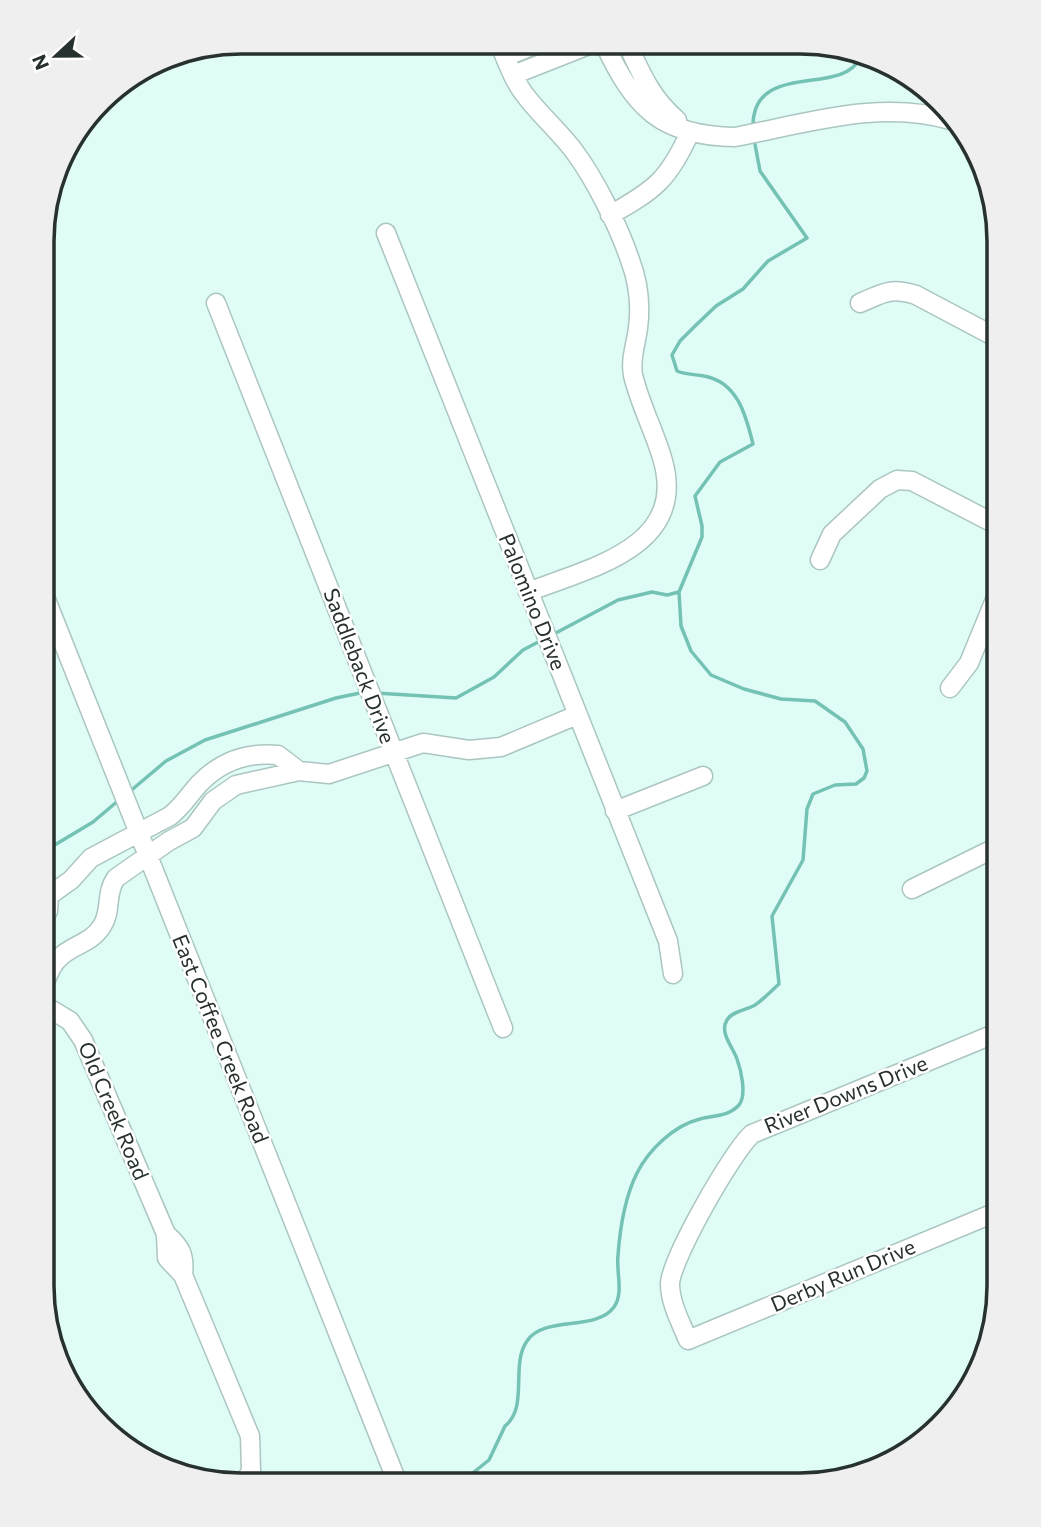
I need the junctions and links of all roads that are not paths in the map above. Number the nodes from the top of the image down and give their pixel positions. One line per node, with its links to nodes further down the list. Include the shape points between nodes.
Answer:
1 (504, 54): 5 (street)
2 (566, 54): 5 (street)
3 (609, 54): 7 (street, via 634,97 653,115)
4 (632, 54): 7 (street, via 660,106)
5 (513, 75): 8 (street, via 526,97 575,152)
6 (939, 117): 7 (street, via 892,110 735,137)
7 (690, 132): 8 (street, via 667,175 642,197)
8 (610, 215): 15 (street, via 635,274 639,324 632,368 663,461 665,506 656,526 629,550)
9 (386, 233): 15 (street, Palomino Drive)
10 (216, 303): 20 (street, Saddleback Drive)
11 (860, 303): 12 (street, via 891,290 903,291)
12 (987, 333)
13 (987, 520): 14 (street, via 912,481 897,480 880,489 832,534)
14 (820, 560)
15 (528, 592): 19 (street, Palomino Drive)
16 (54, 620): 24 (street, East Coffee Creek Road)
17 (987, 620): 18 (street, via 969,663)
18 (950, 688)
19 (577, 715): 20 (street, via 501,747 469,750 423,743); 23 (street, Palomino Drive)
20 (394, 753): 21 (street, via 329,774); 34 (street, Saddleback Drive)
21 (299, 771): 24 (street, via 278,755 232,760 214,770 180,809); 26 (street, via 236,785 213,801 193,828)
22 (703, 776): 23 (street)
23 (615, 811): 32 (street, Palomino Drive, via 668,941)
24 (138, 834): 26 (street, East Coffee Creek Road); 28 (street, via 91,858)
25 (986, 852): 27 (street)
26 (148, 858): 30 (street, via 116,878 97,933); 39 (street, East Coffee Creek Road)
27 (912, 890)
28 (54, 893)
29 (54, 953): 30 (street)
30 (60, 956): 31 (street)
31 (54, 962)
32 (673, 974)
33 (54, 1011): 38 (street, Old Creek Road, via 70,1021 83,1040 166,1234 183,1252 183,1275 250,1436)
34 (503, 1028)
35 (986, 1037): 37 (street, River Downs Drive, via 745,1140 673,1267 671,1295)
36 (986, 1216): 37 (street, Derby Run Drive)
37 (688, 1340)
38 (248, 1473)
39 (394, 1473)

